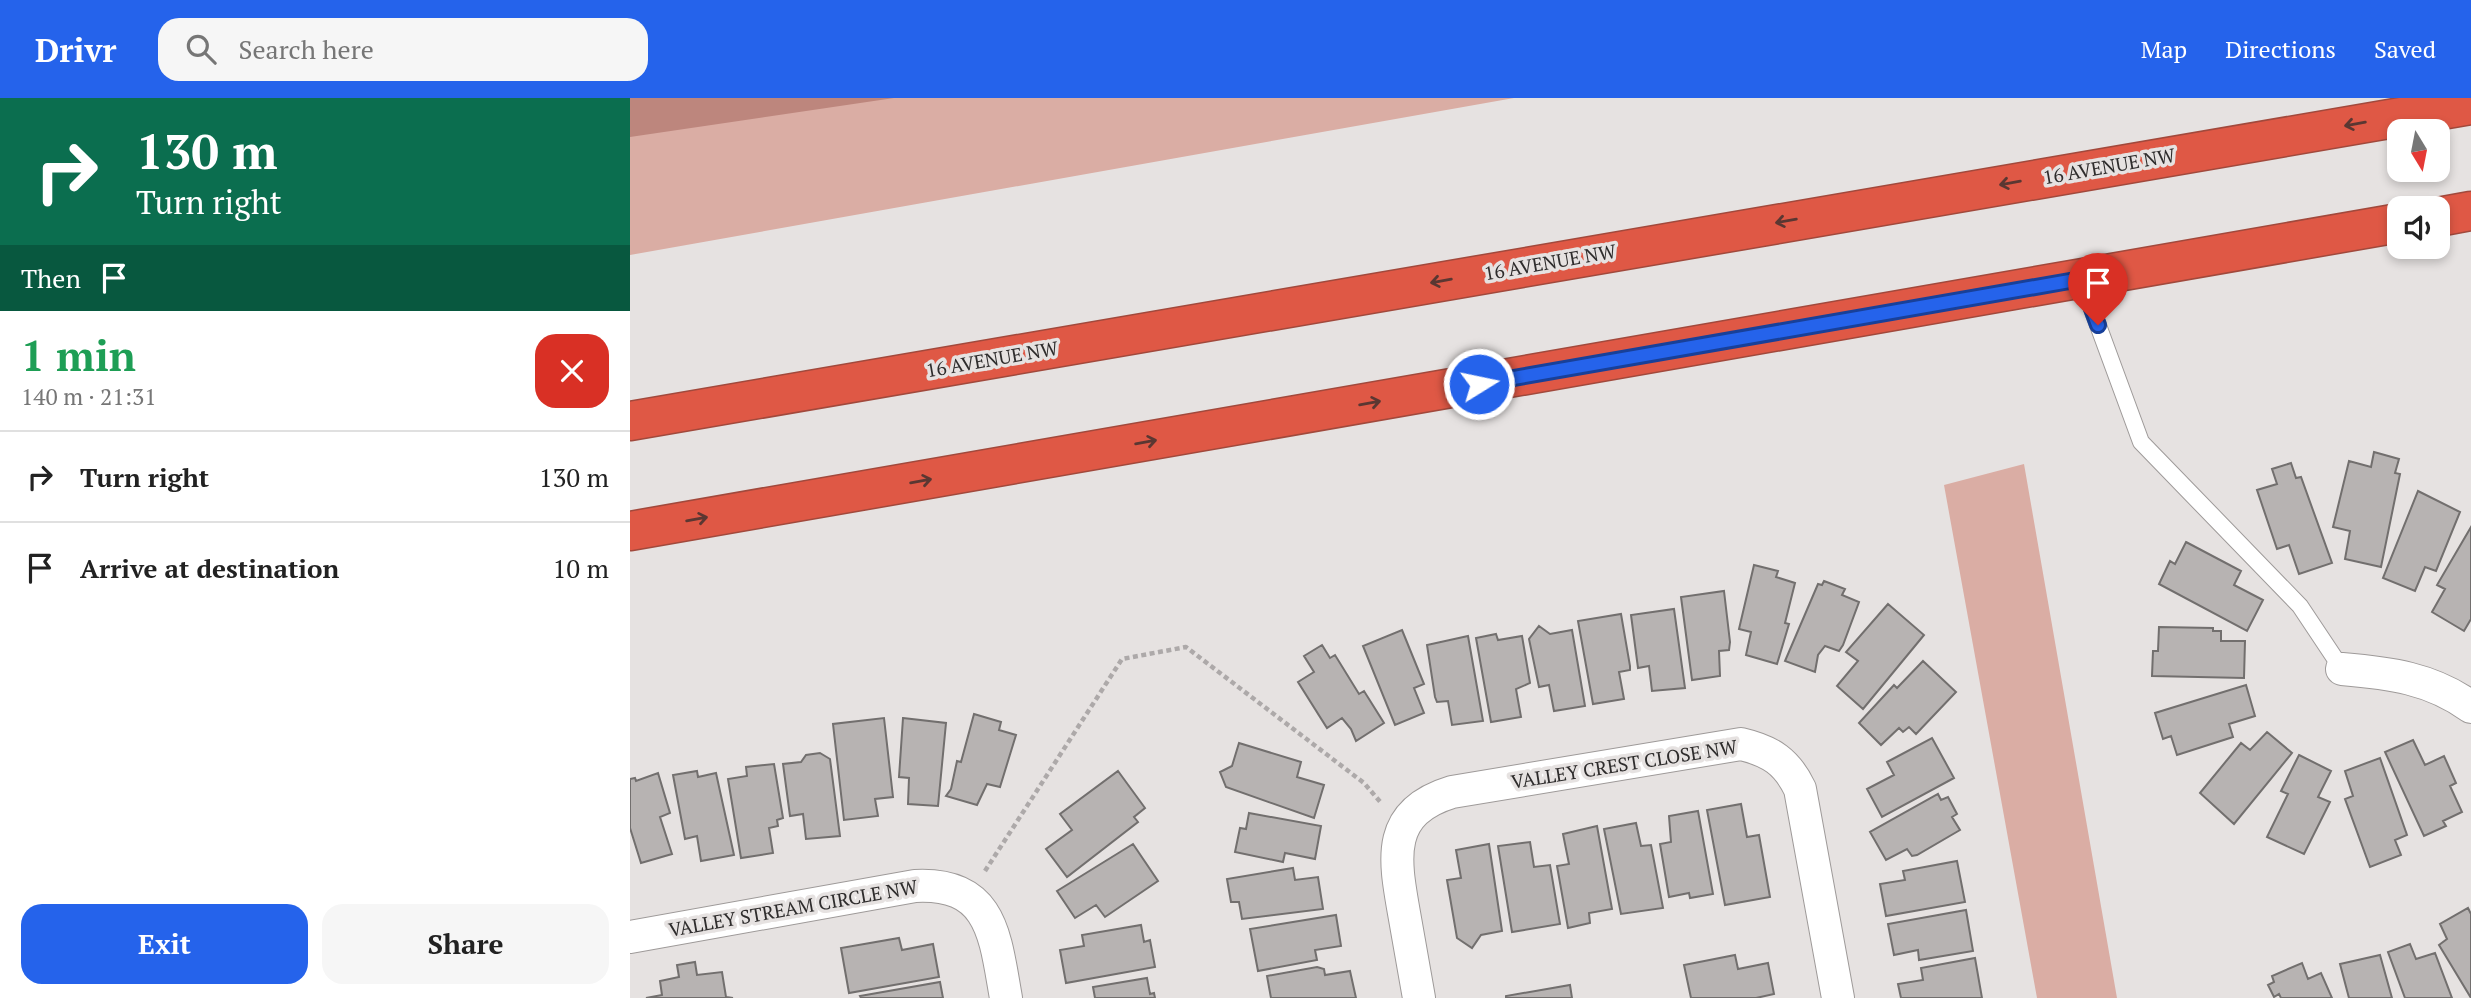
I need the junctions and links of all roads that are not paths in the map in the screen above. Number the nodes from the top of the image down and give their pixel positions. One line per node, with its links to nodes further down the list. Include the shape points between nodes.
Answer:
1 (2471, 104): 6 (highway, 16 AVENUE NW, one-way to 6)
2 (2471, 211): 3 (highway)
3 (2450, 215)
4 (2387, 225): 5 (highway)
5 (2081, 279): 7 (highway, one-way to 5); 8 (lane, via 2141,442 2300,606)
6 (630, 421)
7 (630, 531)
8 (2342, 669): 9 (street, via 2418,679)
9 (2471, 707)
10 (630, 937): 11 (street, VALLEY STREAM CIRCLE NW, via 937,884 968,896 981,907 995,935)
11 (1006, 998)
12 (1419, 998): 13 (street, VALLEY CREST CLOSE NW, via 1395,865 1402,829 1422,805 1452,792 1730,744 1770,753 1786,764 1800,789)
13 (1838, 998)

